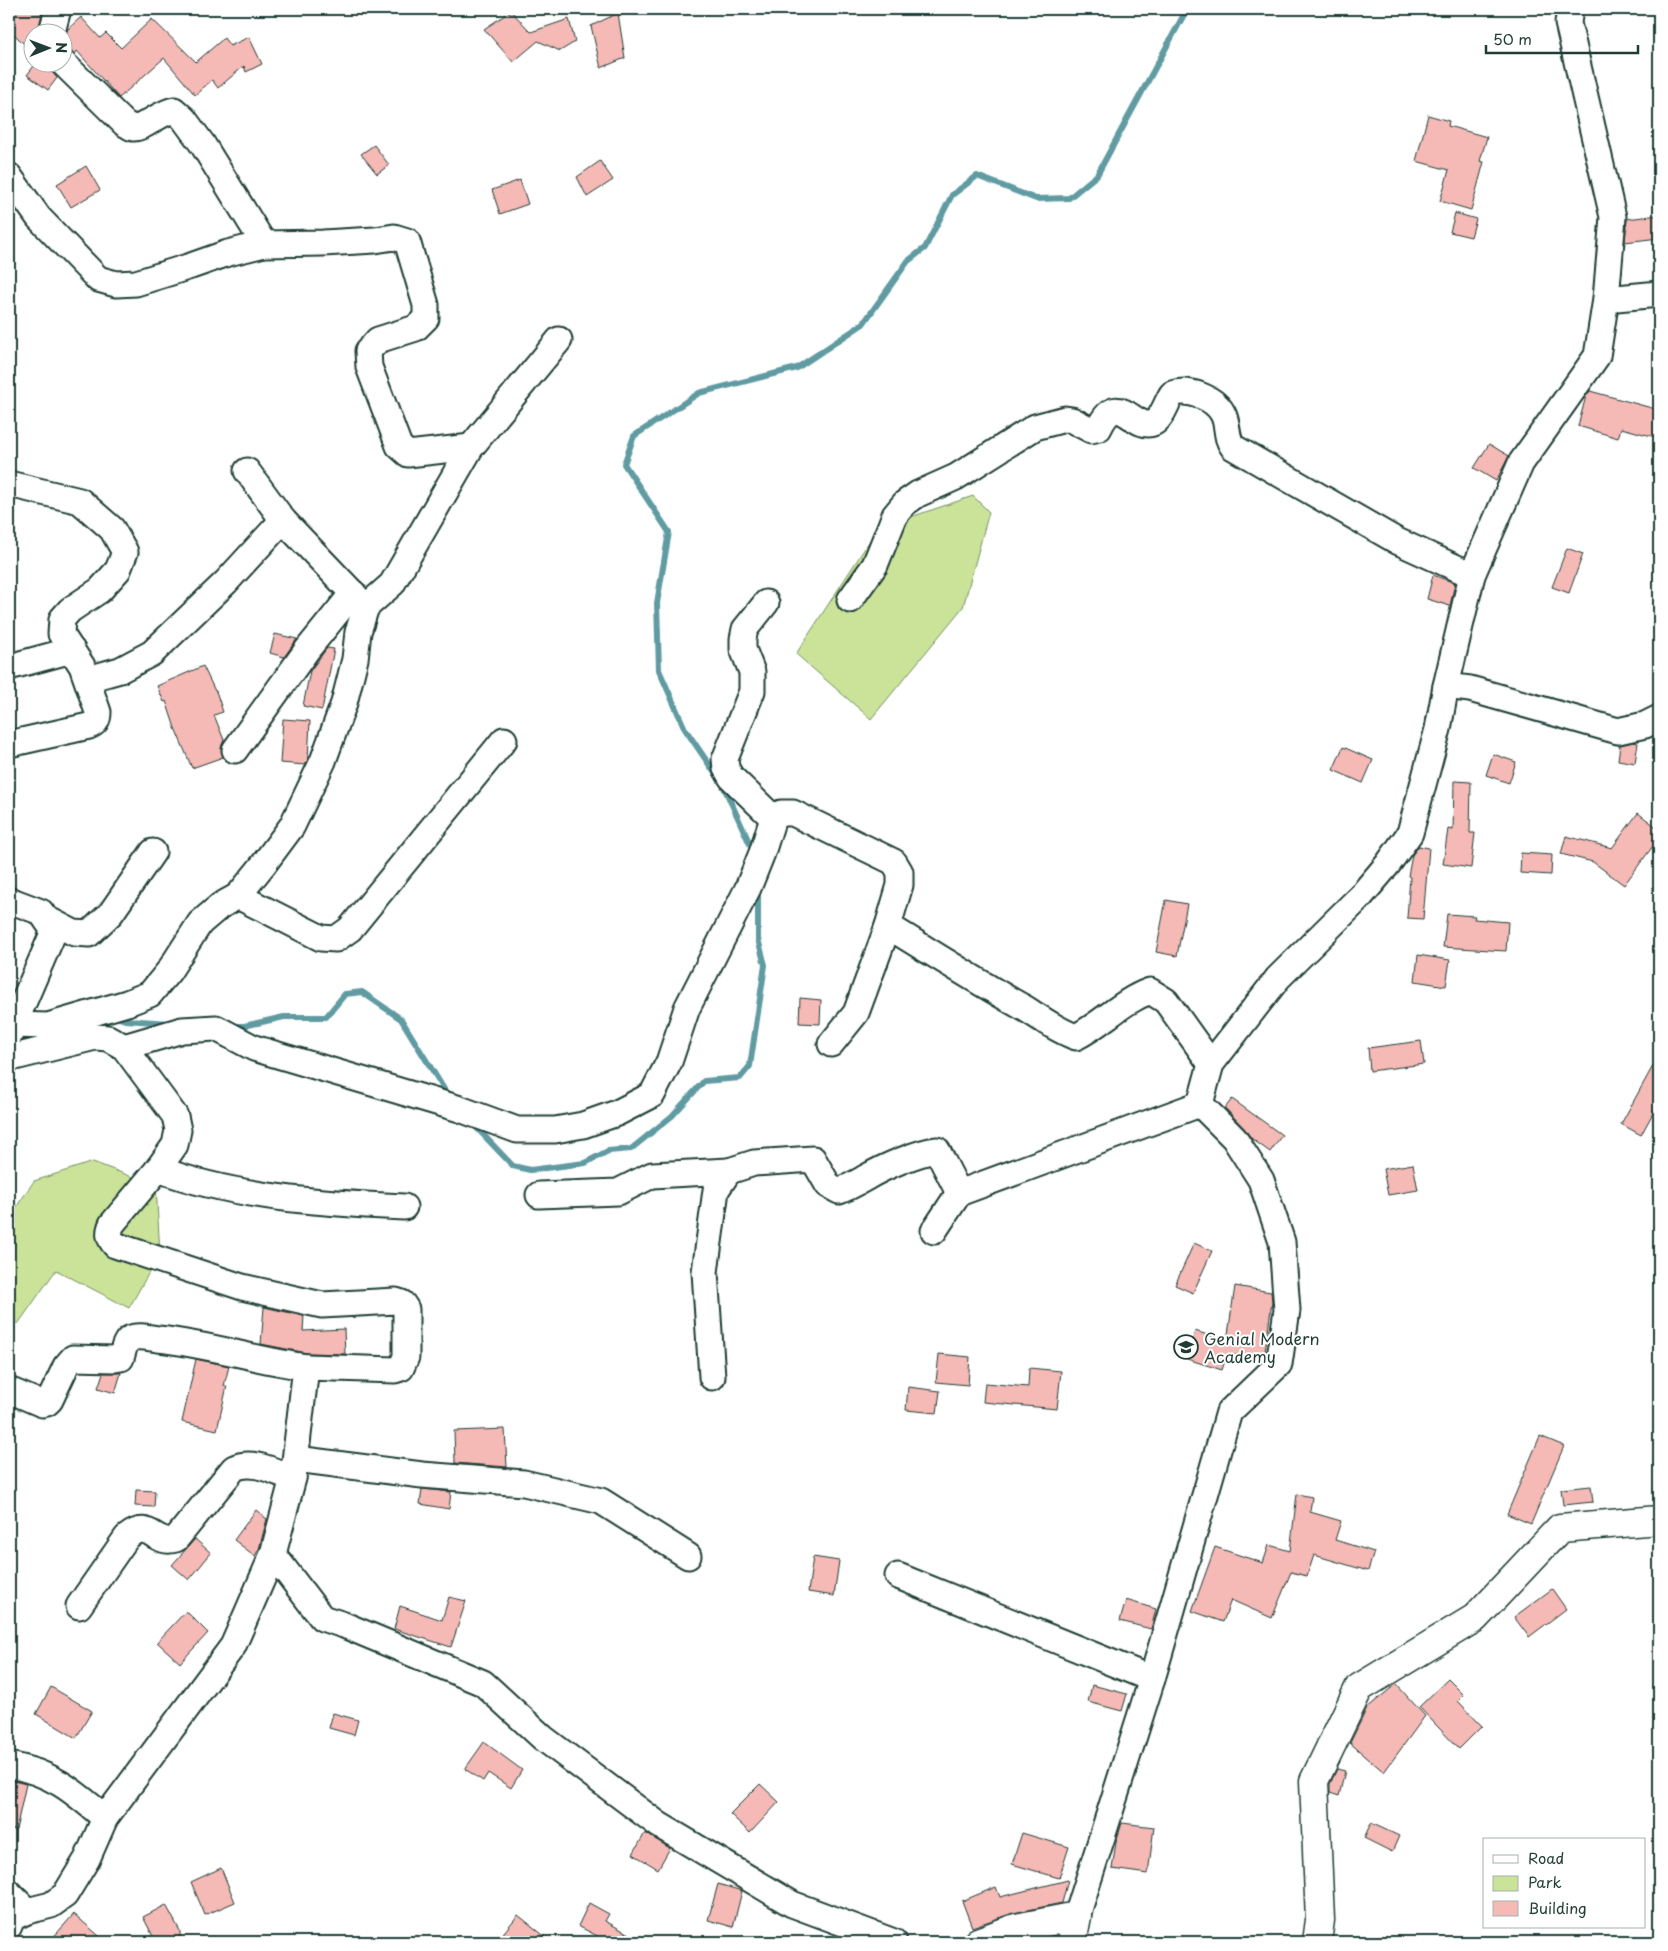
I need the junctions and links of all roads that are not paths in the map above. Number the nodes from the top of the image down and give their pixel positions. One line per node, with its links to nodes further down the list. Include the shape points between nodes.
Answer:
1 (58, 9): 3 (street)
2 (1570, 9): 8 (street, via 1568,23 1613,217)
3 (55, 22)
4 (72, 72): 6 (street, via 133,128 164,111 174,110 203,145)
5 (9, 176): 6 (street, via 39,218 98,279 116,284 136,283)
6 (264, 244): 10 (street, via 394,237 407,241 426,305 426,318 416,328 378,340 368,351 369,367 399,446 408,454)
7 (1659, 294): 8 (street)
8 (1606, 299): 14 (street, via 1597,356 1521,463)
9 (558, 340): 10 (street)
10 (471, 447): 15 (street, via 392,584)
11 (247, 470): 13 (street)
12 (9, 484): 18 (street, via 80,501 112,529 125,552 118,570 100,590 62,619 61,634)
13 (284, 520): 15 (street); 20 (street, via 226,582 152,653 120,670)
14 (1472, 574): 16 (street, via 1397,542 1233,447 1227,439 1222,412 1205,397 1180,391 1172,394 1158,420 1153,423 1146,424 1122,411 1114,411 1108,413 1094,429 1065,419 1035,427 956,477 918,494 895,515 875,565); 21 (street)
15 (359, 600): 25 (street, via 307,650); 28 (street, via 355,659 344,703 323,761 292,826)
16 (850, 600)
17 (766, 602): 26 (street, via 745,628 743,649 752,672 752,691 726,759 726,768 731,777)
18 (72, 650): 19 (street); 20 (street)
19 (9, 666)
20 (88, 680): 24 (street, via 98,712 95,723)
21 (1446, 686): 22 (street, via 1470,688 1618,731); 35 (street, via 1438,730 1410,833 1360,897 1278,978)
22 (1659, 718)
23 (504, 740): 28 (street, via 350,929 336,939 321,938)
24 (9, 744)
25 (235, 750)
26 (773, 818): 31 (street, via 781,813 793,813 894,862 900,872 900,885); 34 (street, via 748,888 687,1008 669,1062 652,1095 583,1125 555,1130 517,1130 450,1106 254,1048 216,1028 182,1030)
27 (153, 852): 30 (street, via 111,913 89,934 74,933)
28 (238, 896): 32 (street, via 200,923 150,994 127,1004 48,1026)
29 (9, 900): 30 (street, via 40,912)
30 (47, 919): 32 (street, via 54,931)
31 (888, 926): 33 (street, via 856,1013); 35 (street, via 1062,1032 1076,1037 1134,997 1150,991 1166,1001)
32 (11, 1043): 34 (street, via 95,1037 108,1038)
33 (831, 1044)
34 (124, 1047): 37 (street, via 175,1116 178,1130 175,1145)
35 (1211, 1064): 36 (street)
36 (1200, 1104): 39 (street); 52 (street, via 1234,1138 1261,1180 1282,1242 1287,1310 1278,1364 1229,1412)
37 (158, 1169): 41 (street, via 187,1180 317,1202); 43 (street, via 112,1224 110,1238 116,1245 242,1287 322,1305 396,1301 406,1309 406,1357 401,1368)
38 (729, 1172): 39 (street, via 754,1163 813,1158 828,1185 839,1191 937,1150); 40 (street, via 652,1175 618,1192); 44 (street, via 716,1190 705,1272)
39 (959, 1193): 42 (street)
40 (538, 1195)
41 (404, 1207)
42 (934, 1231)
43 (306, 1367): 45 (street, via 171,1340 138,1337 127,1341 121,1358 115,1360 73,1358 47,1404); 46 (street)
44 (712, 1377)
45 (9, 1390)
46 (295, 1469): 48 (street); 49 (street, via 524,1484 601,1501); 51 (street, via 244,1464 234,1468 176,1539 168,1542 149,1531 135,1530 127,1536)
47 (1659, 1520): 63 (street, via 1560,1528 1475,1618 1359,1688 1314,1781 1320,1920)
48 (273, 1554): 54 (street, via 233,1646); 60 (street, via 322,1618 483,1683 543,1738 659,1825 792,1904)
49 (688, 1556)
50 (898, 1576): 52 (street)
51 (80, 1606)
52 (1152, 1679): 56 (street)
53 (9, 1765): 54 (street, via 55,1779)
54 (105, 1818): 57 (street, via 65,1895 51,1905)
55 (9, 1893): 57 (street)
56 (1077, 1916): 61 (street, via 1016,1928); 62 (street)
57 (18, 1918)
58 (9, 1930): 59 (street)
59 (10, 1942)
60 (894, 1942)
61 (978, 1942)
62 (1072, 1942)
63 (1317, 1942)

